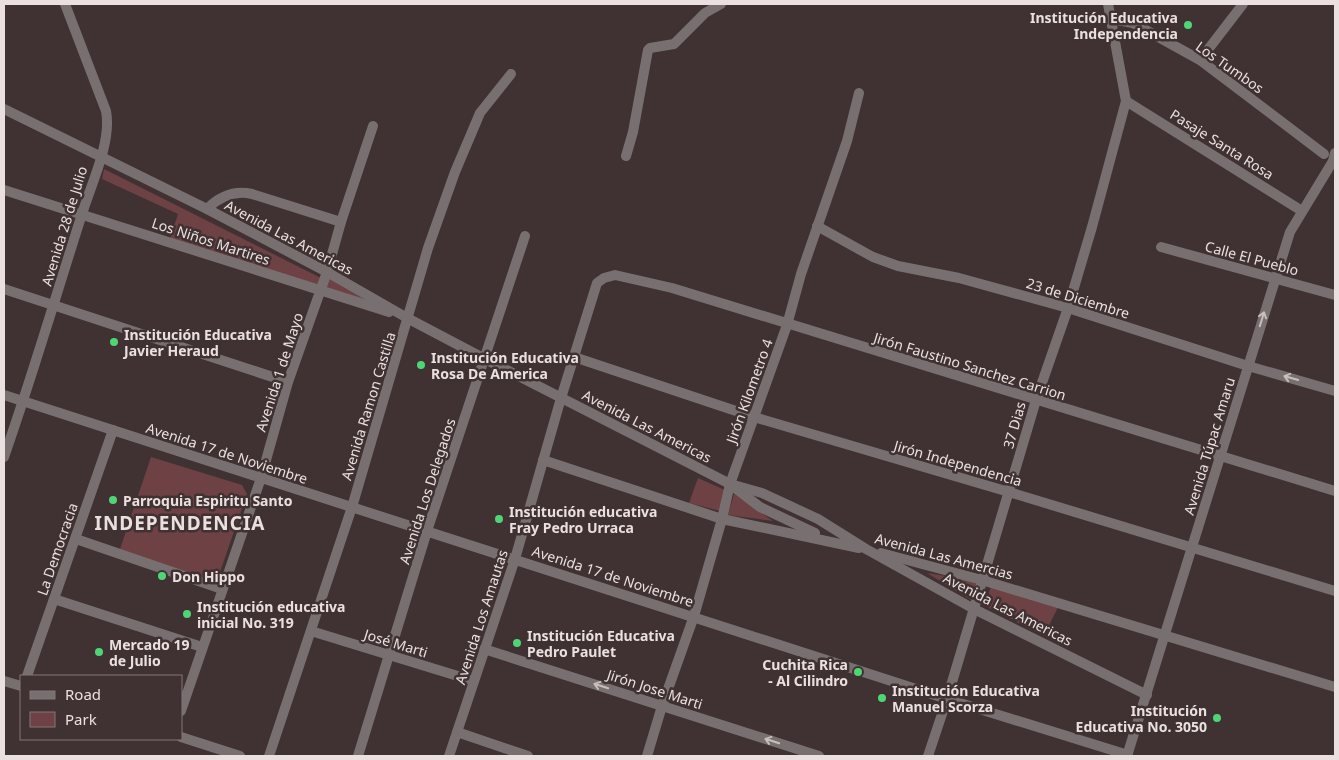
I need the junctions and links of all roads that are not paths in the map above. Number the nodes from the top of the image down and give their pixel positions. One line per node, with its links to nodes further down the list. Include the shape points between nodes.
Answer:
1 (65, 4): 13 (street, Avenida 28 de Julio, via 106,111 107,126)
2 (721, 4): 14 (street, via 705,13 674,44 648,50)
3 (1108, 4): 5 (street)
4 (1243, 4): 6 (street)
5 (1112, 19): 6 (street, Los Tumbos, via 1133,24); 9 (street)
6 (1200, 60): 12 (street, Los Tumbos)
7 (511, 74): 32 (street, Avenida Ramon Castilla, via 480,113 455,172 428,248)
8 (859, 93): 21 (street, Jirón Kilometro 4, via 847,141)
9 (1126, 101): 18 (street, Pasaje Santa Rosa); 31 (street, 37 Dias)
10 (4, 109): 13 (street, Avenida Las Americas)
11 (373, 126): 20 (street, Avenida 1 de Mayo)
12 (1324, 154)
13 (100, 156): 17 (street, Avenida Las Americas); 19 (street, Avenida 28 de Julio)
14 (626, 156)
15 (1335, 158): 18 (street, Avenida Túpac Amaru)
16 (4, 190): 19 (street, Los Niños Martires)
17 (207, 209): 20 (street, via 222,197 240,192); 24 (street, Avenida Las Americas)
18 (1302, 211): 25 (street, Avenida Túpac Amaru, via 1290,232)
19 (82, 213): 28 (street, Los Niños Martires); 30 (street, Avenida 28 de Julio)
20 (341, 222): 24 (street, Avenida 1 de Mayo)
21 (817, 226): 31 (street, 23 de Diciembre, via 872,257 898,266 959,278); 33 (street, Jirón Kilometro 4)
22 (525, 236): 35 (street, Avenida Los Delegados)
23 (1161, 247): 25 (street, Calle El Pueblo)
24 (327, 272): 28 (street, Avenida 1 de Mayo); 32 (street, Avenida Las Americas)
25 (1274, 278): 29 (street, Calle El Pueblo); 36 (street, Avenida Túpac Amaru, one-way to 25)
26 (597, 284): 33 (street, Jirón Faustino Sanchez Carrion, via 615,275 672,288); 34 (street, Avenida Los Amautas)
27 (4, 289): 30 (street)
28 (321, 290): 32 (street, Los Niños Martires); 37 (street, Avenida 1 de Mayo)
29 (1335, 296)
30 (54, 305): 37 (street); 42 (street, Avenida 28 de Julio)
31 (1068, 308): 36 (street, 23 de Diciembre); 41 (street, 37 Dias)
32 (409, 318): 35 (street, Avenida Las Americas); 52 (street, Avenida Ramon Castilla)
33 (787, 325): 41 (street, Jirón Faustino Sanchez Carrion); 43 (street, Jirón Kilometro 4)
34 (574, 357): 40 (street, Avenida Los Amautas); 43 (street, Jirón Independencia)
35 (485, 359): 40 (street, Avenida Las Americas); 54 (street, Avenida Los Delegados)
36 (1248, 366): 38 (street, 23 de Diciembre, one-way to 36); 45 (street, Avenida Túpac Amaru)
37 (288, 382): 48 (street, Avenida 1 de Mayo)
38 (1335, 391)
39 (4, 395): 42 (street, Avenida 17 de Noviembre)
40 (561, 398): 47 (street, Avenida Los Amautas); 49 (street, Avenida Las Americas)
41 (1036, 400): 45 (street, Jirón Faustino Sanchez Carrion); 51 (street, 37 Dias)
42 (23, 402): 44 (street, Avenida 17 de Noviembre); 46 (street, Avenida 28 de Julio)
43 (754, 418): 49 (street, Jirón Kilometro 4); 51 (street, Jirón Independencia)
44 (113, 430): 48 (street, Avenida 17 de Noviembre); 55 (street, La Democracia)
45 (1220, 456): 50 (street, Jirón Faustino Sanchez Carrion); 56 (street, Avenida Túpac Amaru)
46 (4, 457)
47 (543, 460): 53 (street, Avenida Las Amercias); 58 (street, Avenida Los Amautas)
48 (261, 478): 52 (street, Avenida 17 de Noviembre); 60 (street, Avenida 1 de Mayo)
49 (730, 484): 53 (street, Jirón Kilometro 4); 57 (street, Avenida Las Americas, via 762,493 810,516); 57 (street, via 760,507 808,531)
50 (1335, 491)
51 (1009, 492): 56 (street, Jirón Independencia); 59 (street, 37 Dias)
52 (352, 507): 54 (street, Avenida 17 de Noviembre); 65 (street, Avenida Ramon Castilla)
53 (722, 519): 57 (street, Avenida Las Amercias); 64 (street, Jirón Kilometro 4)
54 (427, 531): 58 (street, Avenida 17 de Noviembre); 69 (street, Avenida Los Delegados)
55 (76, 539): 60 (street); 62 (street, La Democracia)
56 (1192, 547): 61 (street, Jirón Independencia); 66 (street, Avenida Túpac Amaru)
57 (866, 549): 59 (street, Avenida Las Amercias); 63 (street, Avenida Las Americas)
58 (515, 559): 64 (street, Avenida 17 de Noviembre); 68 (street, Avenida Los Amautas)
59 (982, 580): 63 (street, 37 Dias); 66 (street, Avenida Las Amercias)
60 (222, 589): 67 (street, Avenida 1 de Mayo)
61 (1335, 591)
62 (54, 599): 67 (street); 70 (street, La Democracia)
63 (974, 609): 75 (street, Avenida Las Americas); 76 (street, 37 Dias)
64 (694, 616): 76 (street, Avenida 17 de Noviembre); 77 (street, Jirón Kilometro 4)
65 (311, 631): 69 (street, José Marti); 83 (street, Avenida Ramon Castilla)
66 (1164, 635): 74 (street, Avenida Las Amercias); 75 (street, Avenida Túpac Amaru)
67 (202, 647): 78 (street, Avenida 1 de Mayo)
68 (484, 649): 72 (street, Avenida Los Amautas); 77 (street, Jirón Jose Marti, one-way to 68)
69 (389, 656): 72 (street, José Marti); 84 (street, Avenida Los Delegados)
70 (26, 675)
71 (4, 681): 73 (street)
72 (474, 681): 79 (street, Avenida Los Amautas)
73 (20, 686)
74 (1335, 687)
75 (1147, 695): 81 (street, Avenida Túpac Amaru)
76 (947, 699): 81 (street, Avenida 17 de Noviembre); 89 (street, 37 Dias)
77 (662, 706): 87 (street, Jirón Kilometro 4); 88 (street, Jirón Jose Marti, one-way to 77)
78 (182, 709)
79 (457, 732): 85 (street, Avenida Los Amautas); 86 (street)
80 (182, 737): 82 (street)
81 (1128, 755)
82 (240, 756)
83 (269, 756)
84 (358, 756)
85 (449, 756)
86 (528, 756)
87 (647, 756)
88 (819, 756)
89 (928, 756)

